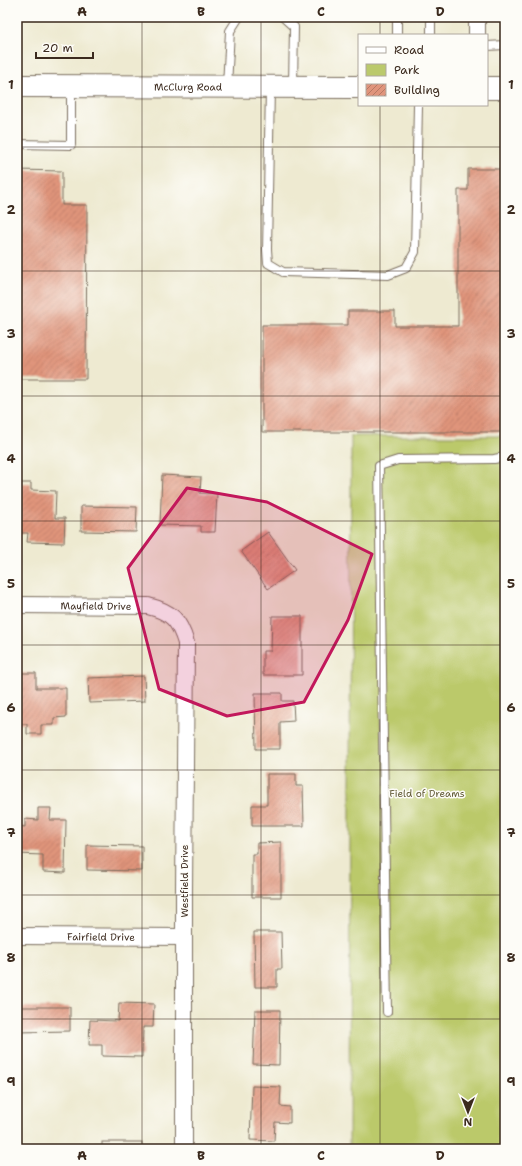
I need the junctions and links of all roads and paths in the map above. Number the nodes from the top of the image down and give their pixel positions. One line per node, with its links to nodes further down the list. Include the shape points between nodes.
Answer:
1 (239, 17): 13 (lane, via 230,31)
2 (283, 17): 15 (lane, via 294,27)
3 (397, 17): 6 (lane)
4 (431, 17): 7 (lane)
5 (476, 17): 8 (street)
6 (397, 34)
7 (431, 34)
8 (477, 34)
9 (505, 45): 10 (lane)
10 (488, 46)
11 (17, 86): 12 (street, McClurg Road)
12 (71, 86): 13 (street, McClurg Road); 20 (lane, via 71,145)
13 (227, 87): 14 (street, McClurg Road)
14 (270, 87): 15 (street, McClurg Road); 19 (lane, via 267,250 268,263 283,272 388,274 406,268 414,252)
15 (293, 87): 16 (street, McClurg Road)
16 (358, 87)
17 (488, 88): 18 (street)
18 (505, 88)
19 (418, 106)
20 (17, 144)
21 (505, 457): 26 (lane, via 398,460 379,466)
22 (17, 605): 23 (street, Mayfield Drive, via 148,606 161,609)
23 (172, 617): 25 (street, Westfield Drive, via 181,628 186,643)
24 (17, 936): 25 (street, Fairfield Drive)
25 (184, 937): 27 (street, Westfield Drive)
26 (387, 1012)
27 (184, 1149)

